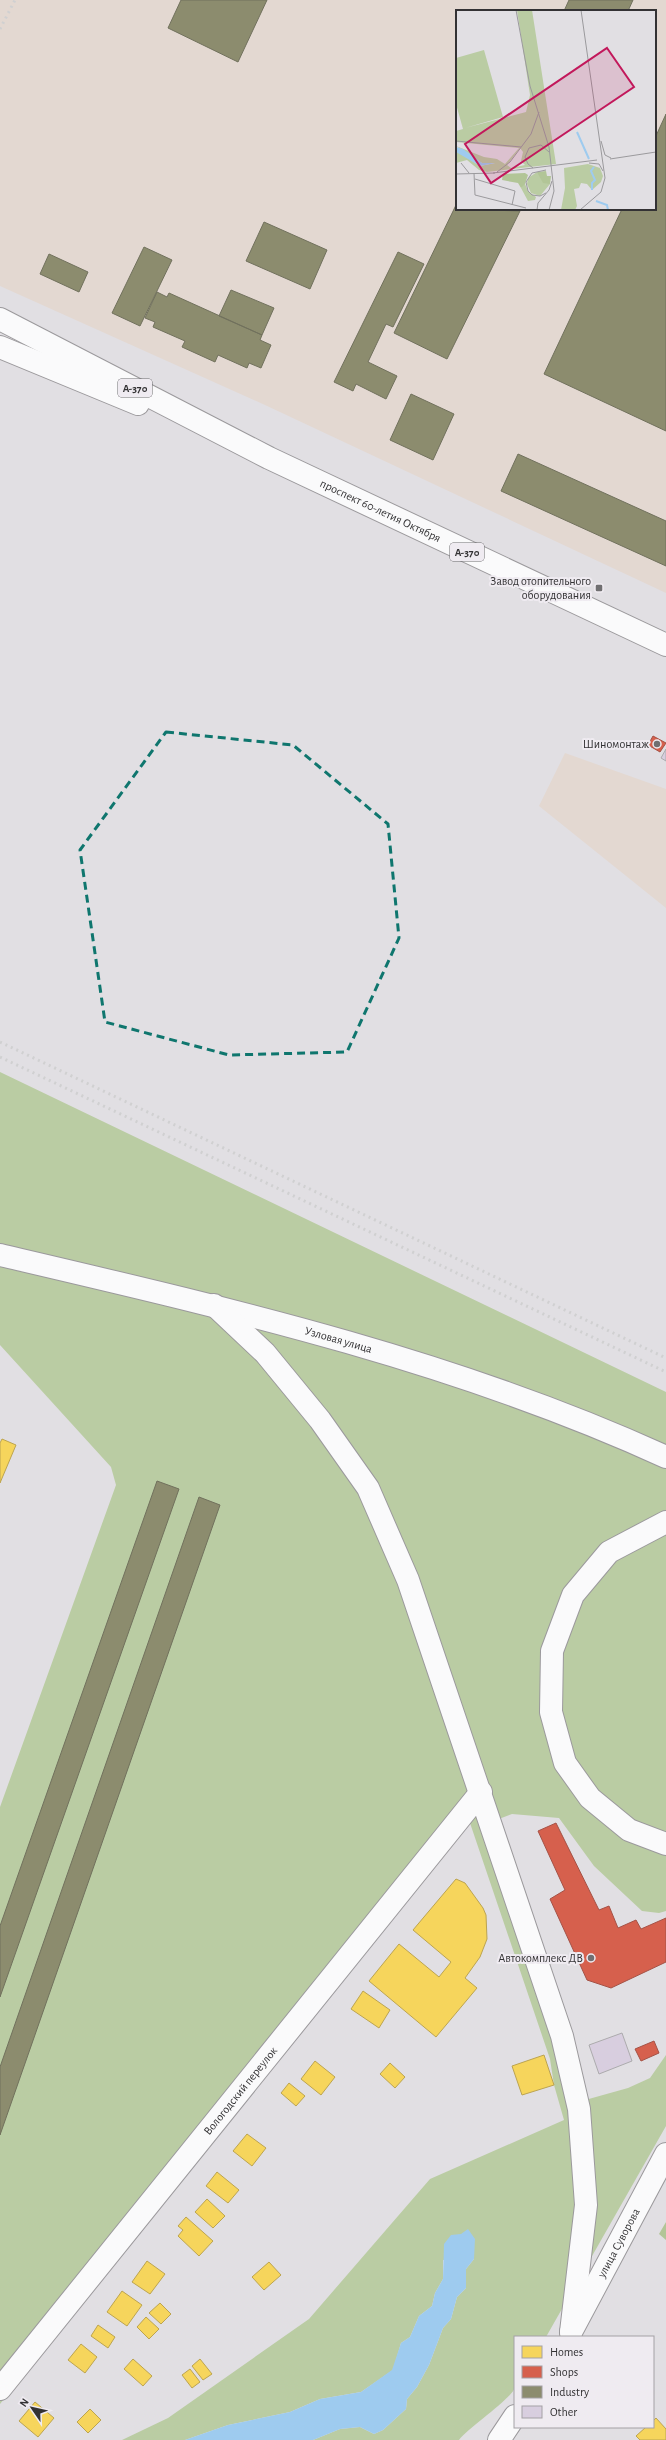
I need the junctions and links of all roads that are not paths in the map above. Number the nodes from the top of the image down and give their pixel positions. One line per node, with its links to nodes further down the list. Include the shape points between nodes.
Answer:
1 (0, 319): 3 (main road, проспект 60-летия Октября / А-370)
2 (0, 347): 3 (main road, проспект 60-летия Октября / А-370)
3 (269, 458): 4 (main road, проспект 60-летия Октября / А-370)
4 (666, 645)
5 (0, 1255): 6 (main road, Узловая улица)
6 (214, 1305): 7 (main road, Узловая улица, via 400,1356 595,1425); 9 (main road, via 265,1353 320,1420 368,1488 408,1580)
7 (666, 1457)
8 (666, 1522): 10 (main road, via 609,1552 573,1595 552,1651 551,1712 564,1763 590,1798 629,1830)
9 (480, 1792): 13 (main road, via 562,2036 579,2109 586,2205); 14 (main road, Вологодский переулок)
10 (666, 1844)
11 (666, 2154): 13 (main road, улица Суворова)
12 (666, 2178): 13 (main road, улица Суворова)
13 (569, 2334)
14 (0, 2389)
15 (514, 2418): 16 (main road)
16 (499, 2440)

